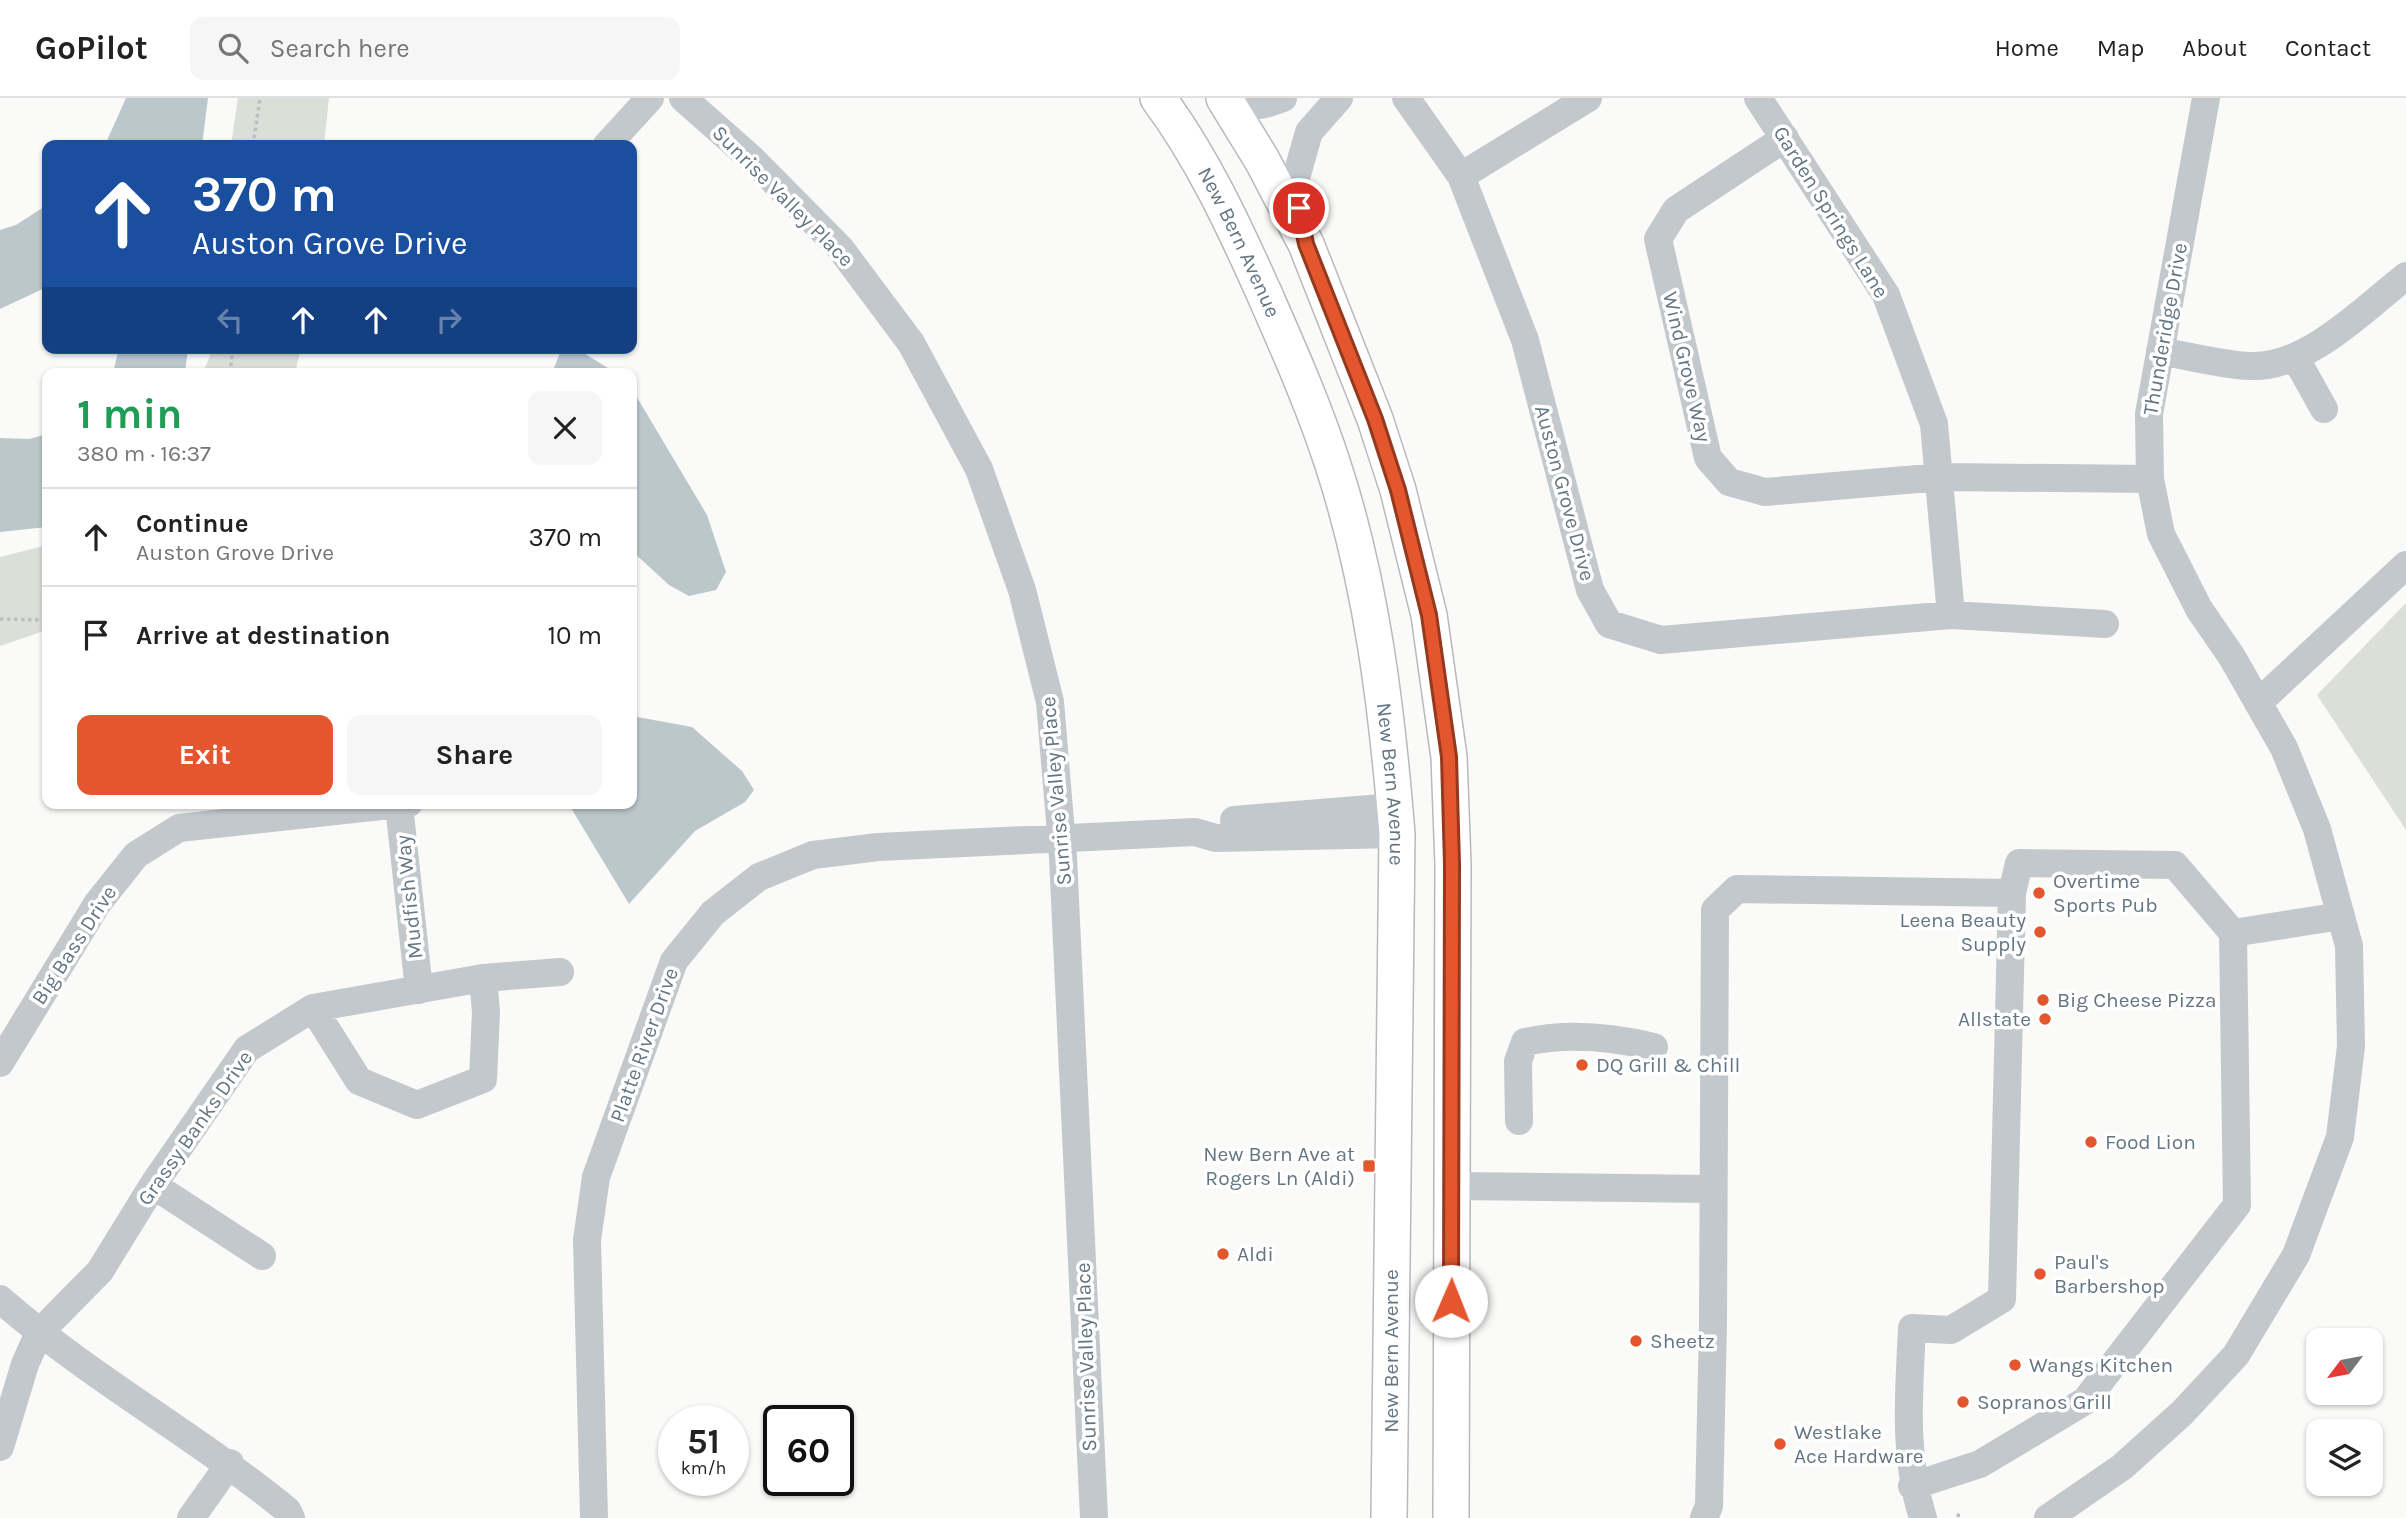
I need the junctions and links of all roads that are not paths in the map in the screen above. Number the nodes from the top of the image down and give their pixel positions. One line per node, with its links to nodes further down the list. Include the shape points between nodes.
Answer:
1 (650, 98): 13 (street)
2 (683, 98): 29 (street, Sunrise Valley Place, via 753,160 840,248 911,342 979,469 1022,590 1050,702)
3 (1158, 98): 28 (main road, New Bern Avenue, via 1232,222 1304,384 1334,467 1376,640)
4 (1224, 98): 15 (main road)
5 (1235, 98): 6 (street, via 1261,107)
6 (1283, 98)
7 (1339, 98): 15 (street, via 1309,132 1296,178)
8 (1406, 98): 14 (street, Auston Grove Drive)
9 (1588, 98): 14 (street)
10 (1758, 98): 12 (street, Garden Springs Lane)
11 (2206, 98): 17 (street, Thunderidge Drive)
12 (1785, 138): 20 (street, Garden Springs Lane, via 1886,295 1934,424); 20 (street, Wind Grove Way, via 1676,209 1658,239 1708,458 1729,482 1765,492)
13 (612, 140)
14 (1461, 176): 23 (street, Auston Grove Drive, via 1525,340 1590,590 1609,624 1661,640)
15 (1306, 244): 41 (main road, via 1375,419 1429,615 1449,757)
16 (2406, 276): 18 (street)
17 (2160, 351): 18 (street, via 2252,366); 21 (street, Thunderidge Drive, via 2149,414)
18 (2295, 357): 19 (street)
19 (2324, 409)
20 (1941, 477): 21 (street, Wind Grove Way); 23 (street, Garden Springs Lane)
21 (2150, 479): 25 (street, Thunderidge Drive, via 2161,534 2199,609)
22 (2406, 565): 25 (street)
23 (1951, 615): 24 (street, Auston Grove Drive)
24 (2105, 624)
25 (2259, 704): 31 (street, Thunderidge Drive, via 2284,748 2317,829)
26 (357, 809): 38 (street, Big Bass Drive, via 179,828 136,855 97,904)
27 (404, 809): 35 (street, Mudfish Way)
28 (1396, 821): 29 (street, Platte River Drive, via 1216,822 1195,832); 54 (main road, New Bern Avenue)
29 (1062, 837): 52 (street, Platte River Drive, via 813,855 759,877 713,913 674,961 596,1177 587,1240); 53 (street, Sunrise Valley Place)
30 (2012, 893): 32 (street, via 2019,863 2175,865); 42 (street, via 1737,889 1715,910); 48 (street, via 2002,1299 1951,1330 1912,1328 1907,1422)
31 (2341, 916): 32 (street); 57 (street, Thunderidge Drive, via 2349,946 2351,1046 2340,1137 2296,1255 2236,1355 2192,1404 2122,1466)
32 (2233, 933): 48 (street, via 2237,1205 2085,1401 1980,1464)
33 (560, 972): 34 (street, Grassy Banks Drive)
34 (483, 978): 35 (street, Grassy Banks Drive); 36 (street, via 483,1079 417,1105 359,1082)
35 (419, 990): 36 (street, Grassy Banks Drive)
36 (313, 1007): 40 (street, Grassy Banks Drive, via 247,1049)
37 (1654, 1047): 39 (street, via 1623,1039 1525,1042 1518,1060)
38 (0, 1063)
39 (1519, 1121)
40 (153, 1185): 43 (street); 45 (street, Grassy Banks Drive, via 100,1271)
41 (1452, 1186): 42 (street); 55 (main road)
42 (1712, 1189): 49 (street)
43 (262, 1256)
44 (0, 1298): 45 (street)
45 (39, 1332): 46 (street, Grassy Banks Drive); 47 (street)
46 (0, 1447)
47 (230, 1463): 50 (street); 51 (street, via 287,1510)
48 (1912, 1486): 56 (street)
49 (1709, 1514)
50 (191, 1518)
51 (290, 1518)
52 (594, 1518)
53 (1094, 1518)
54 (1390, 1518)
55 (1451, 1518)
56 (1923, 1518)
57 (2048, 1518)

